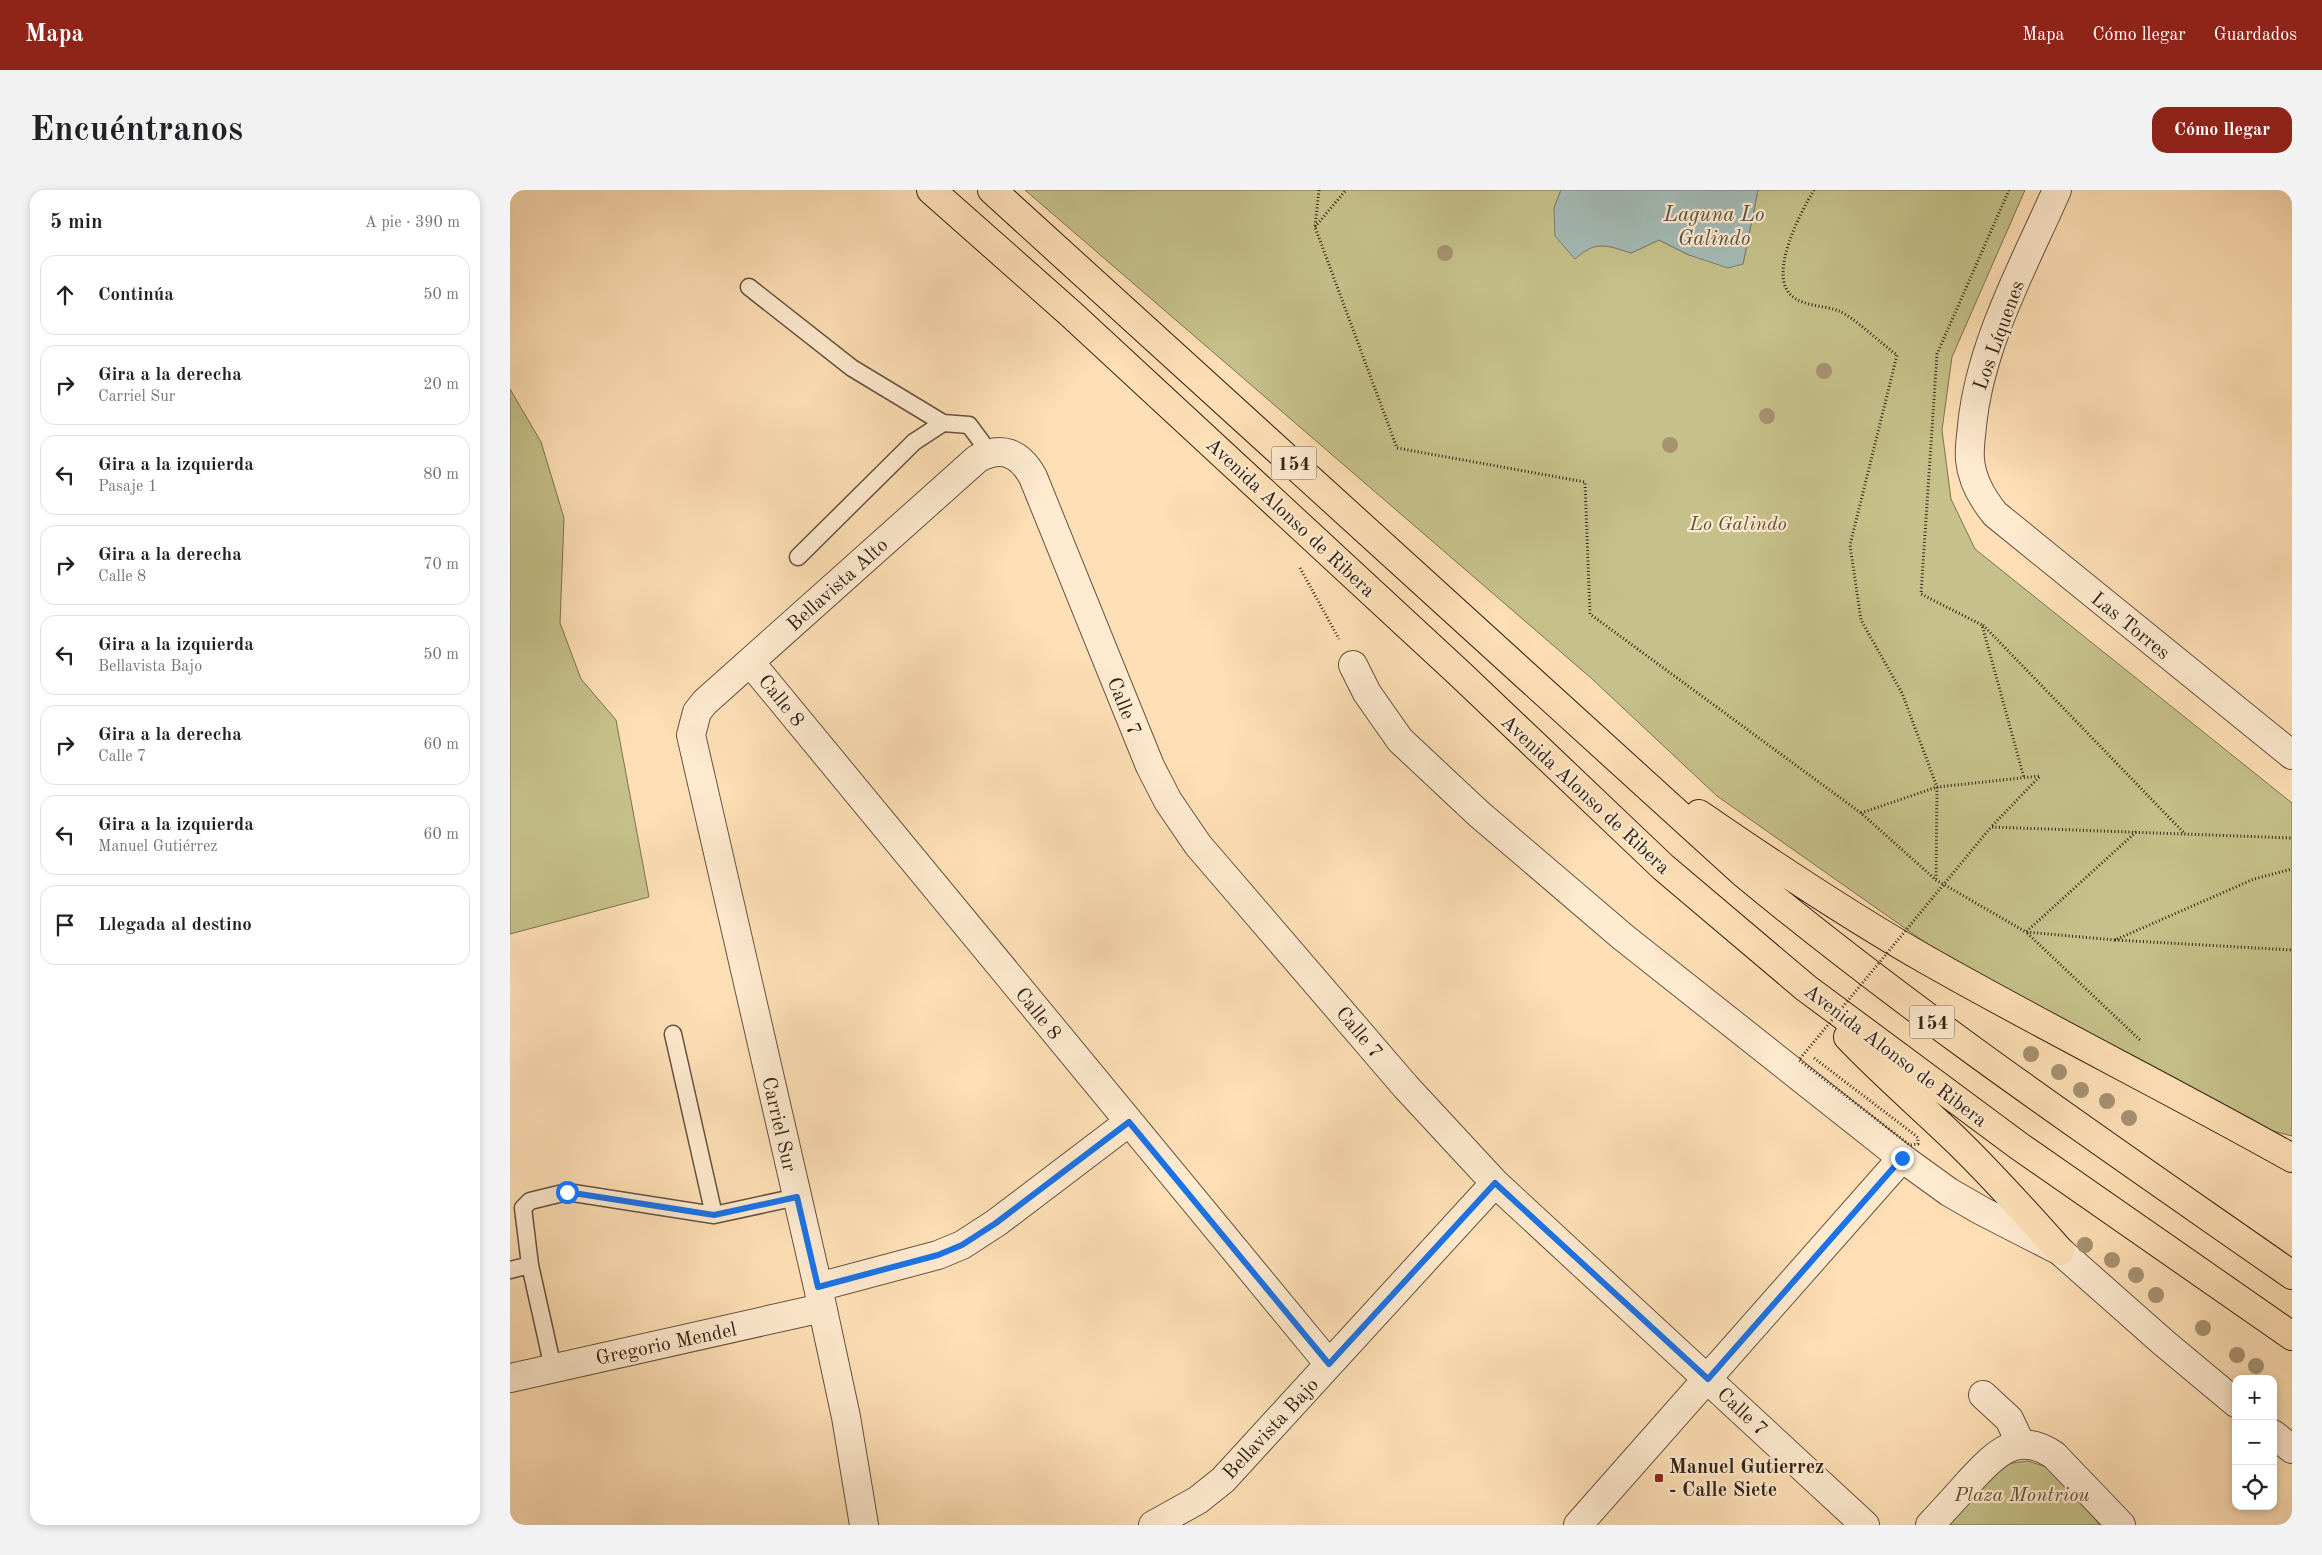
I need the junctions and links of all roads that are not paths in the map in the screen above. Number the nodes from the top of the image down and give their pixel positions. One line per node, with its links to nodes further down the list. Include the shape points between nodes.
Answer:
1 (931, 190): 14 (highway, Avenida Alonso de Ribera / 154, via 1071,314 1663,867)
2 (992, 190): 12 (highway, Avenida Alonso de Ribera / 154)
3 (2057, 190): 7 (street, Los Líquenes, via 1994,332 1982,368 1974,403 1970,445)
4 (749, 287): 5 (lane, via 852,368)
5 (943, 423): 6 (lane, via 969,425); 8 (lane, via 914,442)
6 (989, 452): 9 (street, Bellavista Alto, via 961,472); 19 (street, Calle 7, via 1001,452 1020,460 1033,477 1150,766 1183,824 1406,1087)
7 (1977, 487): 13 (street, Las Torres, via 1995,514)
8 (798, 557)
9 (750, 662): 11 (street, Bellavista Alto, via 705,702); 16 (street, Calle 8)
10 (1353, 665): 17 (street, via 1367,693 1400,740 1472,808 1624,937)
11 (692, 724): 20 (street, Carriel Sur, via 693,747)
12 (1596, 738): 18 (highway, via 1757,854 1899,943 2036,1021); 25 (highway, Avenida Alonso de Ribera / 154, via 1743,873 1890,990 1984,1060)
13 (2292, 755)
14 (1806, 988): 22 (highway, via 1863,1053 1958,1142); 27 (highway, Avenida Alonso de Ribera / 154, via 2019,1146)
15 (673, 1034): 21 (lane)
16 (1129, 1122): 26 (street, Gregorio Mendel, via 962,1245); 28 (street, Calle 8)
17 (1902, 1158): 22 (street, via 1949,1192); 31 (street)
18 (2292, 1158)
19 (1495, 1183): 28 (street, Bellavista Bajo); 31 (street, Calle 7)
20 (797, 1197): 21 (lane); 26 (street, Carriel Sur)
21 (714, 1215): 23 (lane, via 567,1192 530,1202 523,1208)
22 (2060, 1251): 33 (street)
23 (530, 1265): 24 (lane); 29 (lane)
24 (510, 1270)
25 (2292, 1275)
26 (820, 1298): 29 (street, Gregorio Mendel); 37 (street, Carriel Sur, via 846,1417)
27 (2292, 1336)
28 (1329, 1364): 38 (street, Bellavista Bajo, via 1223,1480 1198,1500)
29 (554, 1368): 30 (street, Gregorio Mendel)
30 (510, 1378)
31 (1708, 1379): 39 (street); 40 (street, Calle 7)
32 (1983, 1395): 35 (street, via 2009,1419)
33 (2232, 1400)
34 (2277, 1437): 36 (street)
35 (2021, 1444): 41 (street, via 2009,1447 1990,1460); 42 (street, via 2044,1448 2054,1455)
36 (2292, 1450)
37 (864, 1525)
38 (1153, 1525)
39 (1578, 1525)
40 (1865, 1525)
41 (1930, 1525)
42 (2121, 1525)

